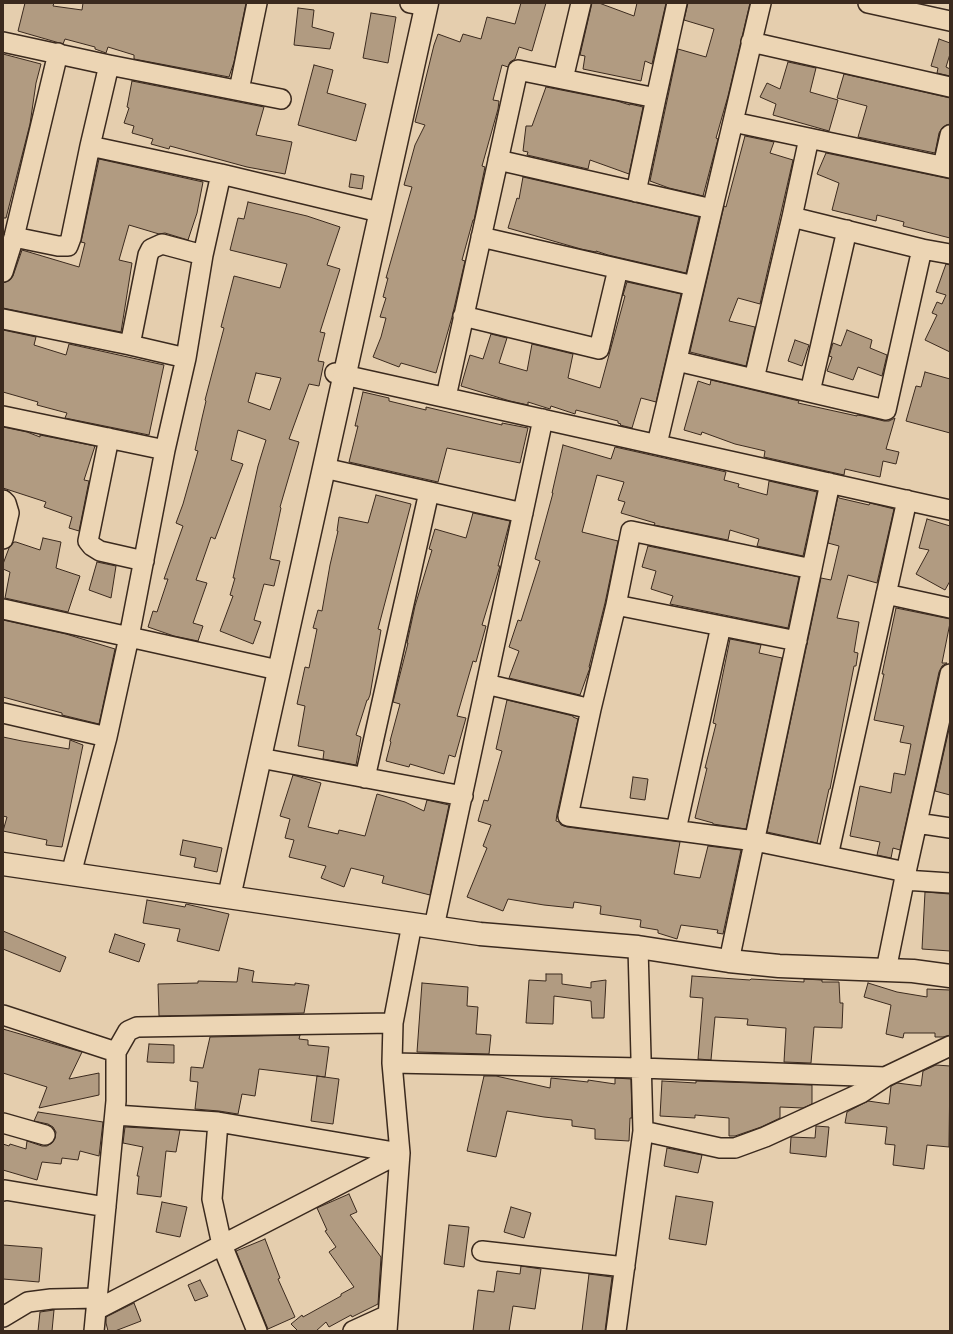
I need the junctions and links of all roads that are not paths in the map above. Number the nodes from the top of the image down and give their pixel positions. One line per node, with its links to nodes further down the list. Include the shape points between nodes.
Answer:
1 (257, 3): 14 (street)
2 (580, 3): 12 (street)
3 (677, 3): 15 (street)
4 (760, 3): 9 (street)
5 (872, 3): 7 (street)
6 (419, 4): 26 (street); 42 (street)
7 (950, 21)
8 (3, 42): 10 (street)
9 (751, 42): 13 (street); 17 (street)
10 (58, 53): 11 (street); 29 (street)
11 (109, 65): 14 (street); 20 (street)
12 (563, 79): 15 (street); 21 (street, via 518,70)
13 (950, 87)
14 (239, 90): 16 (street)
15 (656, 98): 24 (street)
16 (281, 99)
17 (733, 122): 19 (street); 25 (street)
18 (950, 135): 22 (street)
19 (809, 138): 22 (street); 27 (street)
20 (90, 146): 23 (street); 29 (street, via 68,246)
21 (498, 160): 24 (street); 30 (street)
22 (947, 167)
23 (221, 174): 26 (street); 33 (street)
24 (636, 192): 25 (street)
25 (712, 209): 36 (street)
26 (371, 210): 42 (street)
27 (792, 217): 28 (street); 43 (street)
28 (847, 230): 31 (street); 44 (street)
29 (14, 237): 35 (street)
30 (481, 237): 34 (street); 37 (street)
31 (922, 248): 32 (street); 44 (street, via 886,410)
32 (950, 254)
33 (203, 255): 39 (street, via 162,244 151,249); 40 (street)
34 (618, 268): 36 (street); 37 (street, via 600,349)
35 (3, 272)
36 (694, 286): 41 (street)
37 (463, 316): 45 (street)
38 (3, 319): 39 (street)
39 (130, 345): 40 (street)
40 (186, 358): 50 (street)
41 (676, 361): 43 (street); 49 (street)
42 (340, 374): 45 (street); 51 (street); 68 (street)
43 (754, 379): 44 (street)
44 (810, 392)
45 (446, 397): 47 (street)
46 (3, 416): 48 (street)
47 (543, 419): 49 (street); 57 (street)
48 (109, 438): 50 (street); 59 (street, via 88,541 100,551)
49 (657, 444): 52 (street)
50 (165, 450): 59 (street)
51 (324, 468): 53 (street); 74 (street)
52 (830, 483): 55 (street); 60 (street)
53 (429, 492): 57 (street); 75 (street)
54 (3, 500): 58 (street, via 9,513)
55 (907, 500): 56 (street); 61 (street)
56 (950, 510)
57 (523, 513): 70 (street)
58 (3, 539)
59 (144, 561): 66 (street)
60 (812, 569): 62 (street, via 631,531); 67 (street)
61 (886, 594): 63 (street); 81 (street)
62 (616, 605): 65 (street); 71 (street)
63 (950, 608)
64 (3, 609): 66 (street)
65 (721, 626): 67 (street); 79 (street)
66 (129, 637): 68 (street); 73 (street)
67 (797, 641): 80 (street)
68 (269, 668): 86 (street)
69 (950, 674): 77 (street)
70 (486, 684): 71 (street); 76 (street)
71 (591, 709): 79 (street, via 568,816)
72 (3, 713): 73 (street)
73 (107, 737): 83 (street)
74 (260, 758): 75 (street); 86 (street)
75 (365, 778): 76 (street)
76 (462, 796): 88 (street)
77 (917, 823): 78 (street); 84 (street)
78 (950, 828)
79 (676, 830): 80 (street)
80 (754, 841): 81 (street); 90 (street)
81 (828, 856): 84 (street)
82 (3, 864): 83 (street)
83 (71, 874): 86 (street)
84 (905, 876): 85 (street); 91 (street)
85 (950, 883)
86 (223, 896): 87 (street)
87 (412, 924): 88 (street); 94 (street)
88 (434, 927): 89 (street, via 480,934)
89 (638, 947): 90 (street); 98 (street)
90 (729, 961): 91 (street, via 779,966)
91 (886, 970): 92 (street)
92 (950, 976)
93 (3, 1014): 96 (street)
94 (393, 1023): 96 (street, via 137,1027 128,1031); 97 (street)
95 (950, 1046): 99 (street)
96 (116, 1052): 100 (street)
97 (392, 1063): 98 (street); 105 (street)
98 (641, 1068): 99 (street); 103 (street)
99 (885, 1077): 103 (street, via 861,1093 735,1148 720,1148)
100 (115, 1115): 101 (street); 107 (street)
101 (218, 1122): 105 (street); 108 (street, via 212,1199)
102 (3, 1124): 104 (street)
103 (643, 1131): 110 (street)
104 (45, 1135)
105 (400, 1154): 108 (street); 113 (street)
106 (3, 1191): 107 (street)
107 (106, 1207): 111 (street)
108 (222, 1245): 111 (street); 115 (street)
109 (482, 1251): 110 (street)
110 (625, 1267): 117 (street)
111 (96, 1304): 112 (street, via 51,1299 28,1302); 114 (street)
112 (3, 1317)
113 (387, 1323): 116 (street)
114 (94, 1331)
115 (257, 1331)
116 (353, 1331)
117 (616, 1331)

